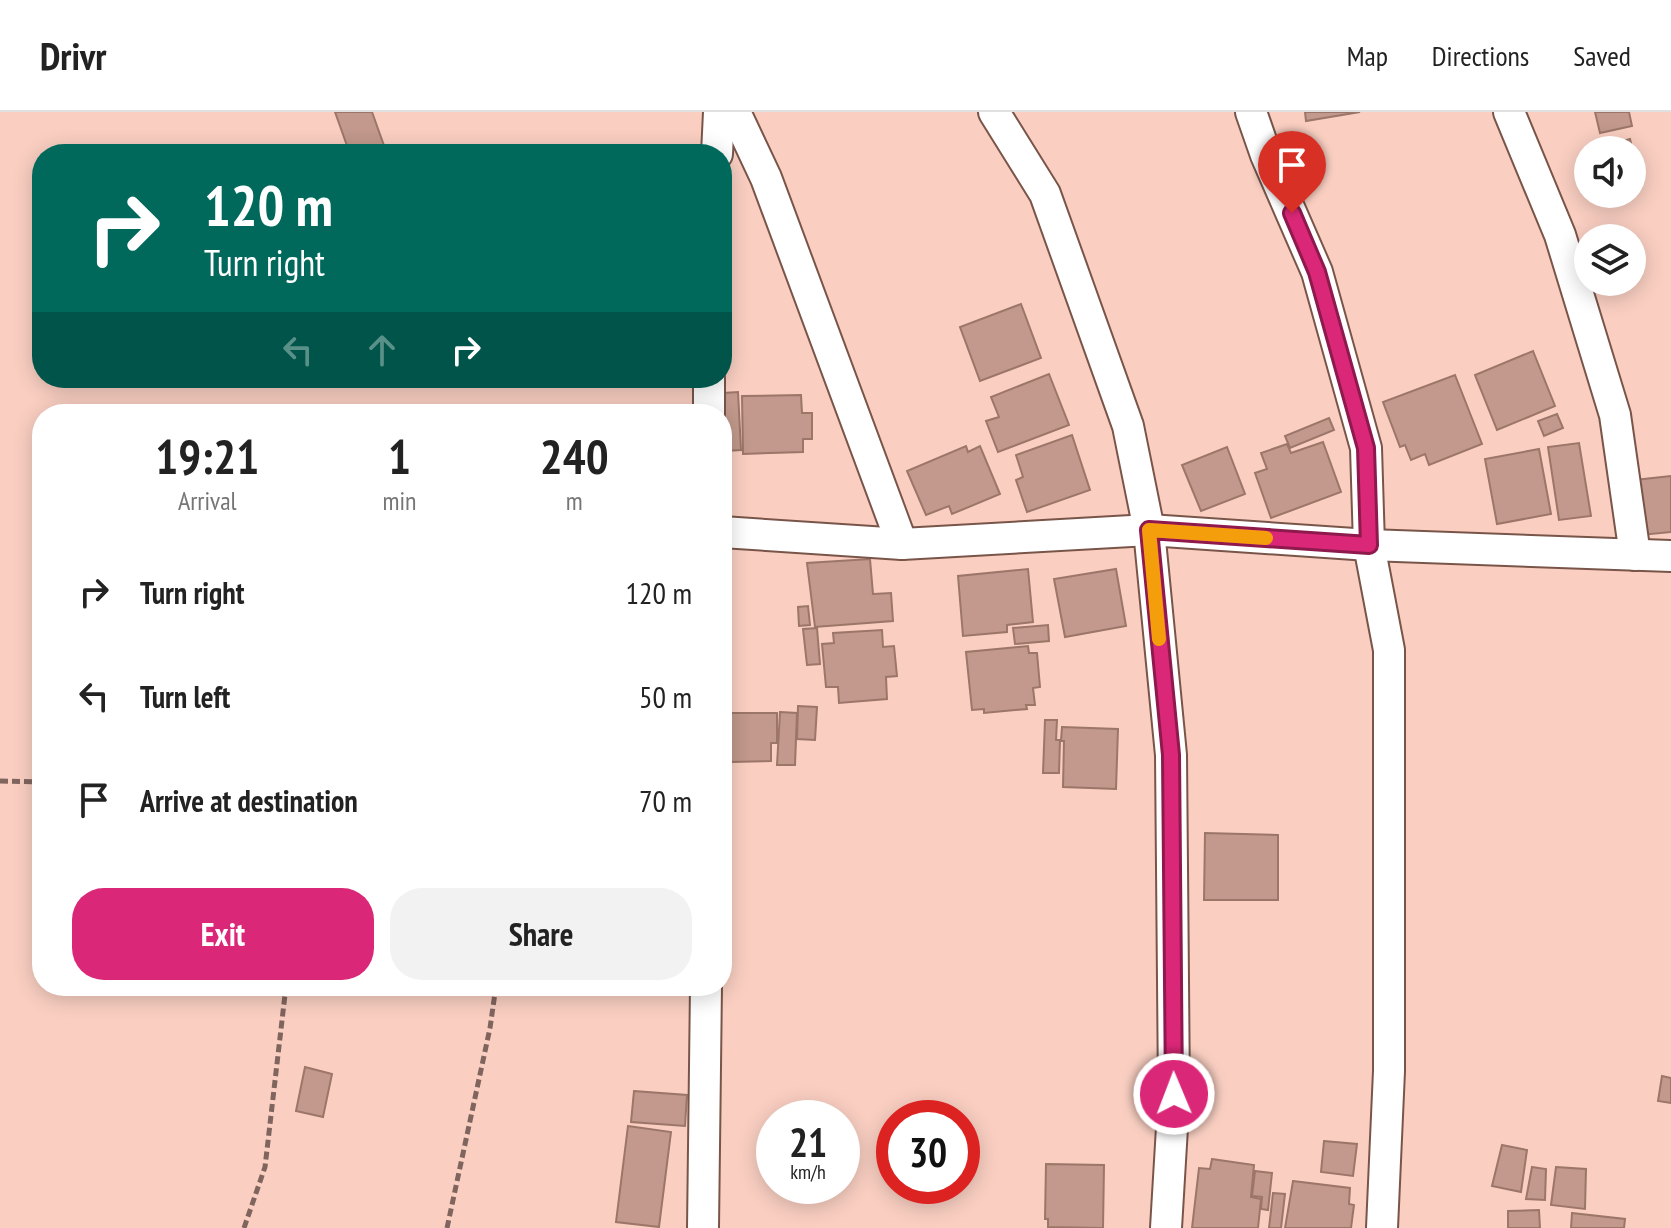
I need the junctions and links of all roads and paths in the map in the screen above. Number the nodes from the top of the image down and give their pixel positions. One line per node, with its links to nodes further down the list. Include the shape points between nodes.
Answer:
1 (719, 112): 6 (street)
2 (735, 112): 9 (street, via 766,178)
3 (994, 112): 7 (street, via 1045,194 1128,426)
4 (1251, 112): 10 (street, via 1317,272 1362,433)
5 (1509, 112): 11 (street, via 1560,235 1615,415)
6 (717, 144)
7 (1149, 530): 9 (street); 10 (street); 21 (street, via 1171,755 1174,1094)
8 (732, 533): 9 (street)
9 (902, 544)
10 (1369, 545): 11 (street); 22 (street, via 1389,650 1389,1071)
11 (1635, 555): 12 (street)
12 (1671, 556)
13 (0, 781): 14 (path)
14 (32, 782)
15 (285, 996): 18 (path, via 265,1167)
16 (495, 996): 19 (path)
17 (706, 996): 20 (street)
18 (244, 1228)
19 (447, 1228)
20 (703, 1228)
21 (1166, 1228)
22 (1382, 1228)

